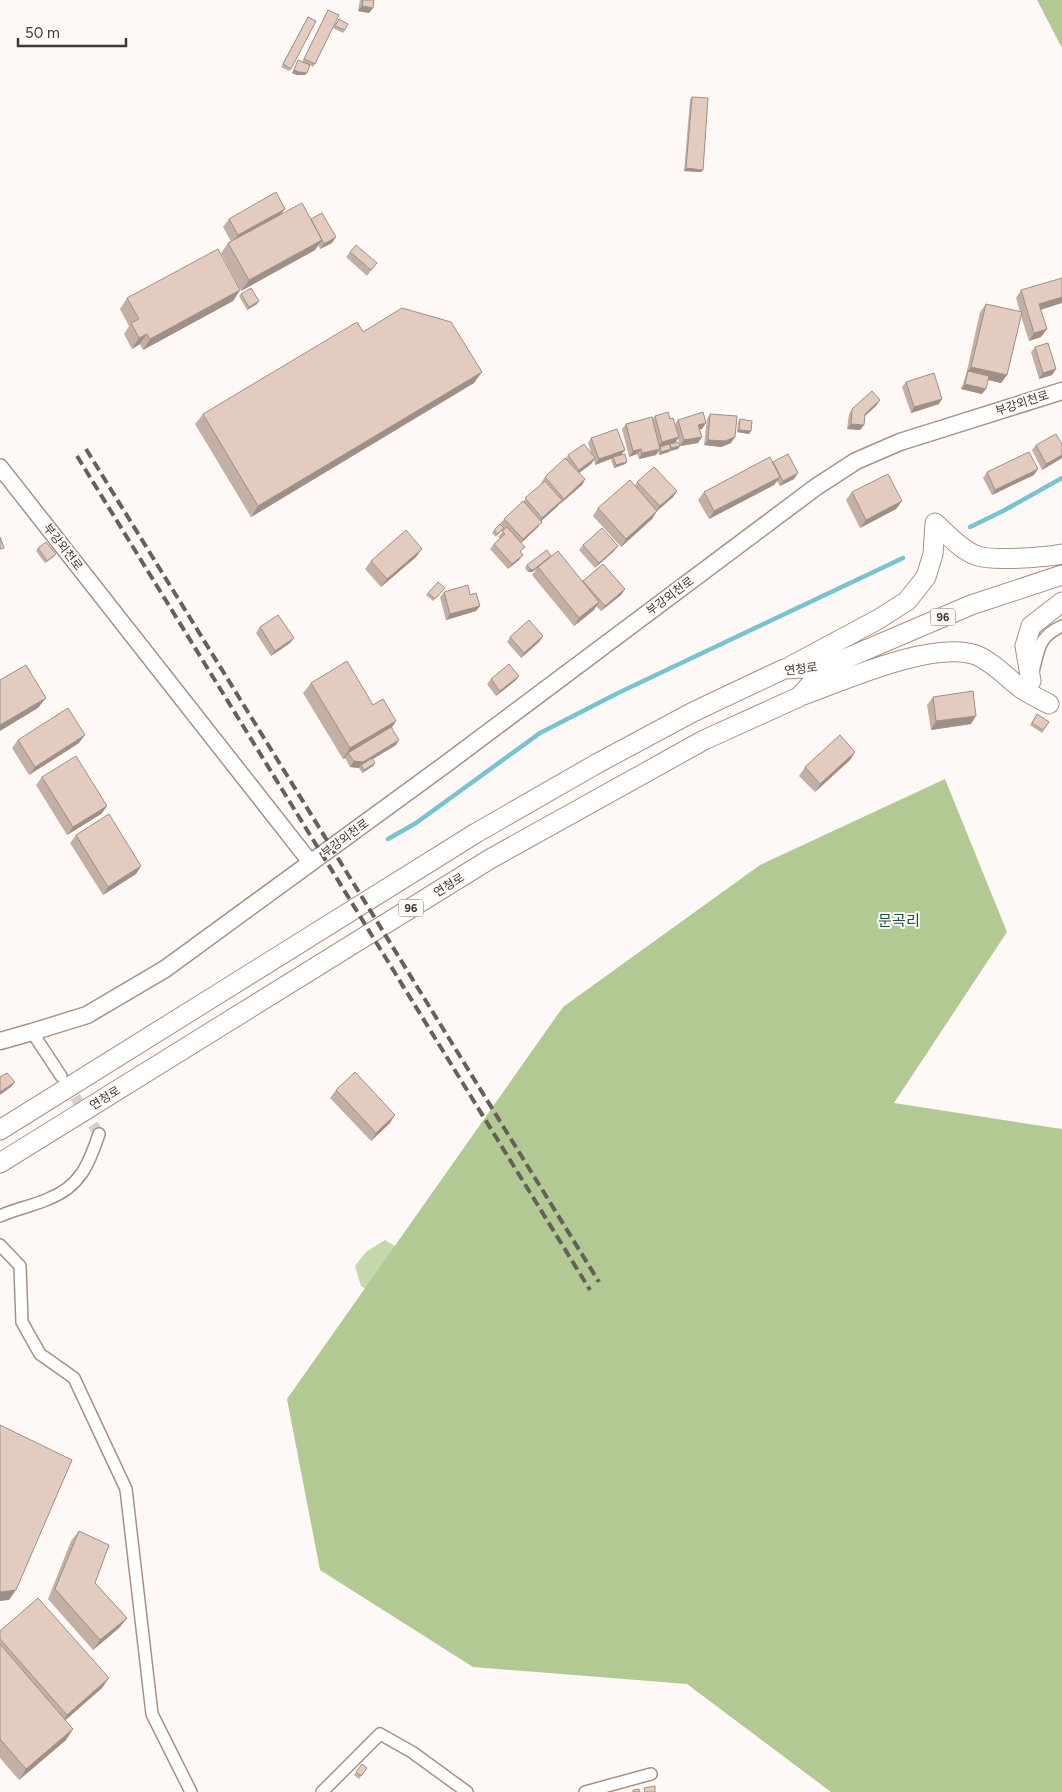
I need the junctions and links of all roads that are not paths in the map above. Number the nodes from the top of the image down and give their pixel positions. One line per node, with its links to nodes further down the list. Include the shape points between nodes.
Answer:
1 (1062, 390): 12 (main road, 부강외천로, via 900,442 856,462 816,487)
2 (0, 467): 12 (street, 부강외천로)
3 (1062, 554): 8 (main road, via 1012,559 976,556 936,523 933,554 926,577 907,601)
4 (1062, 575): 7 (main road, 연청로 / 96, via 972,605)
5 (1062, 602): 9 (main road, via 1032,626 1025,646)
6 (1062, 626): 9 (street, via 1042,640)
7 (826, 667): 8 (main road, 연청로 / 96); 10 (main road, 연청로 / 96)
8 (784, 669): 16 (main road, 연청로 / 96, via 684,717 476,832)
9 (1031, 681)
10 (799, 697): 11 (main road, via 878,668 930,653 955,651 976,655); 18 (main road, 연청로 / 96, via 704,740 490,859)
11 (1049, 704)
12 (311, 863): 13 (main road, 부강외천로, via 165,969 87,1015)
13 (32, 1032): 14 (main road, 부강외천로); 15 (street)
14 (0, 1041)
15 (61, 1076)
16 (0, 1130)
17 (98, 1134): 19 (street, via 91,1160 77,1181 50,1199)
18 (0, 1163)
19 (0, 1216)
20 (0, 1245): 22 (street, via 20,1266 22,1322 40,1354 74,1378 126,1488 152,1714)
21 (652, 1774): 25 (street)
22 (191, 1792)
23 (322, 1792): 24 (street, via 380,1734 412,1752)
24 (466, 1792)
25 (585, 1792)

